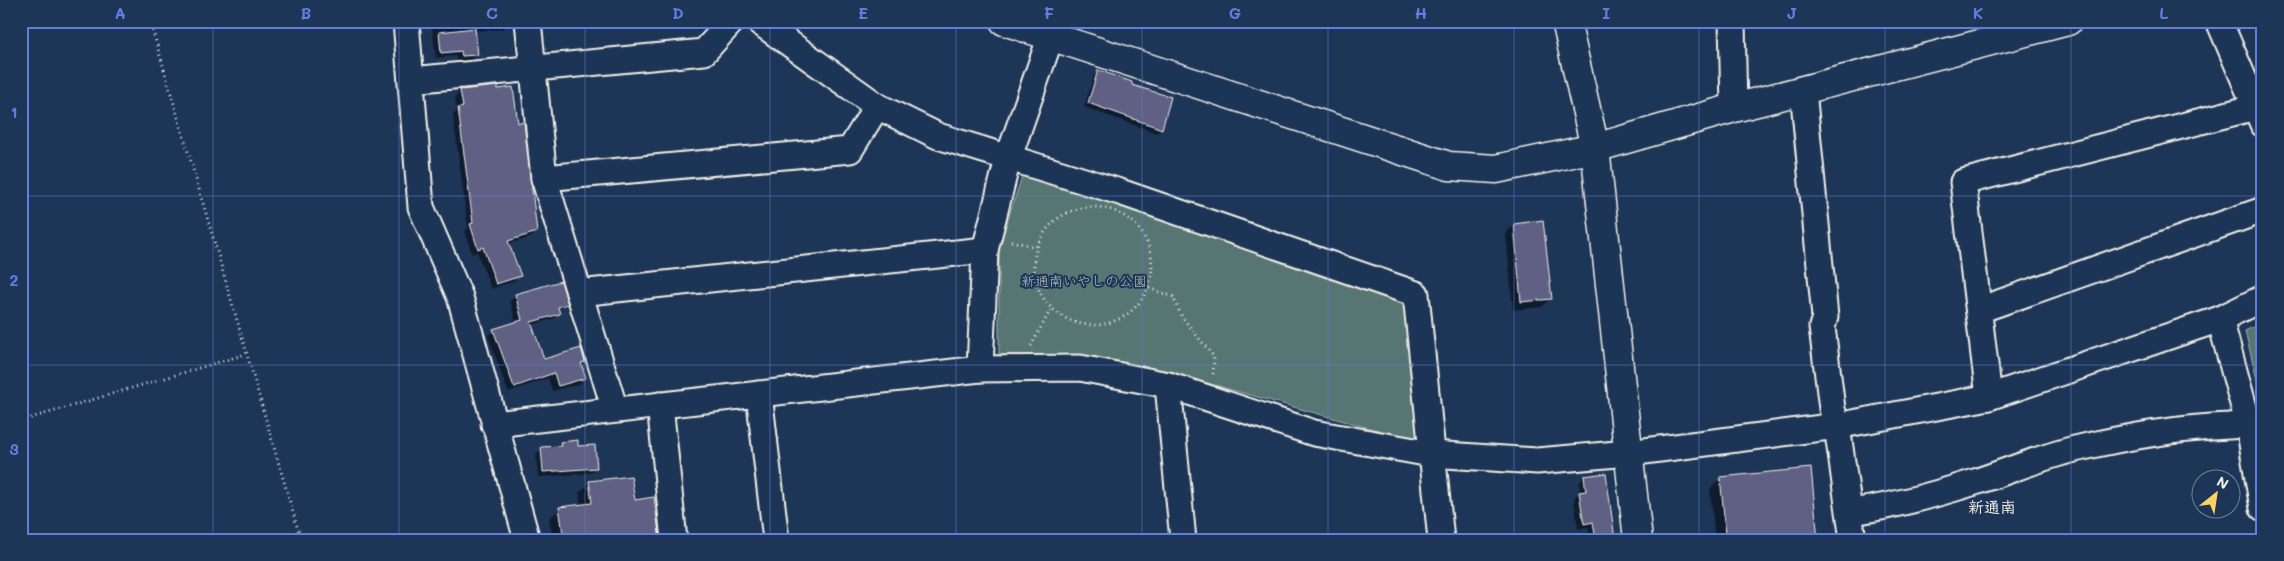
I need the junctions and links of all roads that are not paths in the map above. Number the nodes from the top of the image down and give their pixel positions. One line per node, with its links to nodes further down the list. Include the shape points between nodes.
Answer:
1 (406, 21): 12 (street)
2 (528, 21): 11 (street)
3 (732, 21): 11 (street, via 704,52)
4 (758, 21): 14 (street)
5 (1004, 21): 10 (street)
6 (1566, 21): 17 (street)
7 (1732, 21): 15 (street)
8 (2068, 21): 13 (street)
9 (2219, 21): 16 (street)
10 (1051, 36): 17 (street, via 1448,166 1496,169); 18 (street)
11 (533, 68): 12 (street); 19 (street)
12 (411, 80): 32 (street, via 420,207 460,297)
13 (1803, 90): 15 (street); 34 (street, via 1825,317 1822,326 1832,410)
14 (876, 106): 18 (street, via 938,136); 19 (street, via 850,150)
15 (1734, 108): 17 (street)
16 (2260, 111): 24 (street, via 1963,182)
17 (1595, 148): 35 (street)
18 (1008, 159): 21 (street); 36 (street, via 1120,192 1416,294)
19 (544, 178): 22 (street)
20 (2263, 210): 24 (street)
21 (986, 250): 22 (street); 26 (street)
22 (579, 293): 31 (street)
23 (2263, 298): 25 (street)
24 (1979, 310): 29 (street)
25 (2220, 318): 29 (street); 33 (street)
26 (980, 369): 27 (street, via 1080,368); 28 (street)
27 (1168, 385): 36 (street, via 1314,433); 42 (street)
28 (759, 394): 30 (street); 41 (street)
29 (1988, 397): 34 (street)
30 (660, 405): 31 (street); 40 (street)
31 (615, 410): 32 (street)
32 (494, 424): 39 (street)
33 (2256, 425): 37 (street); 38 (street, via 2152,434 2075,449 1925,497)
34 (1837, 426): 35 (street); 38 (street)
35 (1629, 453): 36 (street, via 1536,461); 44 (street)
36 (1431, 454): 43 (street)
37 (2263, 508)
38 (1850, 512): 45 (street)
39 (527, 540)
40 (674, 540)
41 (776, 540)
42 (1182, 540)
43 (1441, 540)
44 (1638, 540)
45 (1853, 540)

